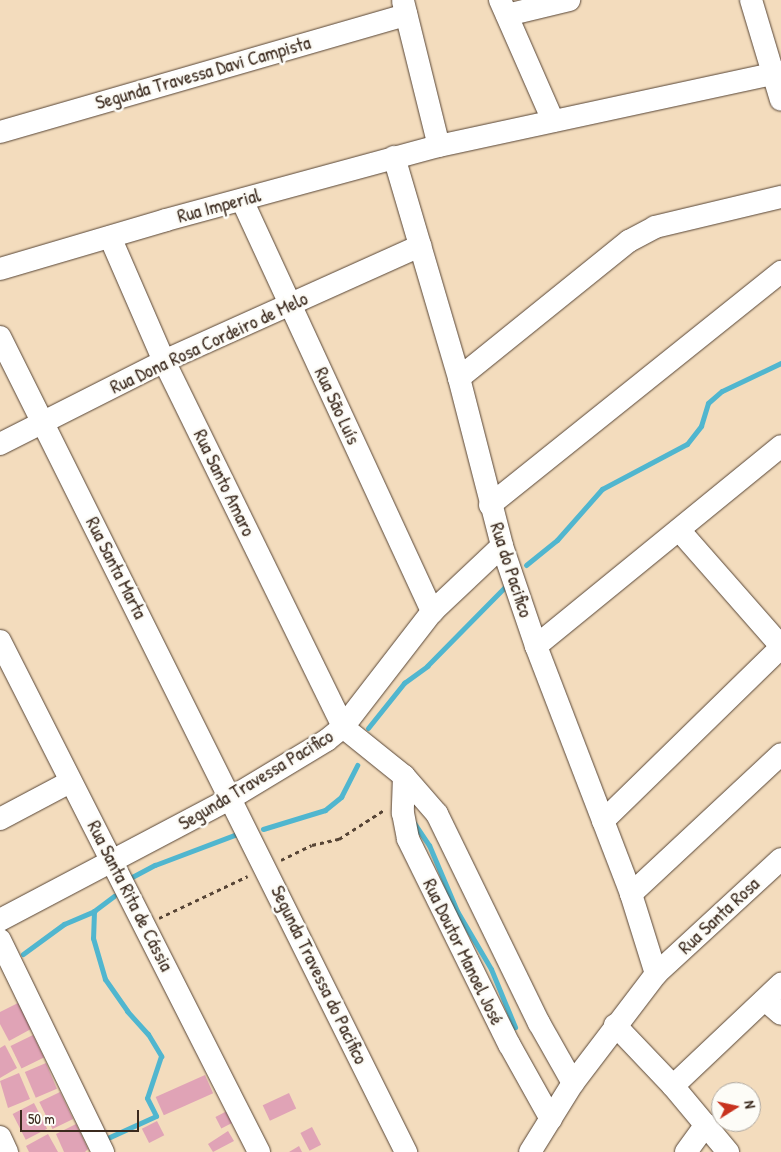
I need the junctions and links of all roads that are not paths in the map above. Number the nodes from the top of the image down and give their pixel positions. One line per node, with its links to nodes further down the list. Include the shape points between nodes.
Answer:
1 (569, 0): 4 (street)
2 (751, 0): 5 (street)
3 (404, 7): 8 (street, Segunda Travessa Davi Campista); 9 (street)
4 (504, 7): 7 (street)
5 (777, 73): 6 (street); 7 (street, Rua Imperial)
6 (781, 100)
7 (553, 121): 9 (street, Rua Imperial)
8 (0, 132)
9 (439, 146): 10 (street, Rua Imperial)
10 (394, 157): 12 (street, Rua Imperial); 14 (street, Rua do Pacifico)
11 (781, 197): 20 (street, via 655,227 629,241)
12 (242, 200): 13 (street, Rua Imperial); 17 (street, Rua São Luís)
13 (110, 237): 15 (street, Rua Imperial); 19 (street, Rua Santo Amaro)
14 (420, 246): 17 (street, Rua Dona Rosa Cordeiro de Melo); 20 (street, Rua do Pacifico)
15 (0, 269)
16 (781, 272): 24 (street)
17 (290, 305): 19 (street, Rua Dona Rosa Cordeiro de Melo); 27 (street, Rua São Luís)
18 (0, 337): 21 (street, Rua Santa Marta)
19 (164, 361): 21 (street, Rua Dona Rosa Cordeiro de Melo); 31 (street, Rua Santo Amaro)
20 (459, 378): 24 (street, Rua do Pacifico)
21 (43, 422): 22 (street, Rua Dona Rosa Cordeiro de Melo); 35 (street, Rua Santa Marta)
22 (0, 444)
23 (781, 446): 25 (street)
24 (490, 505): 26 (street, Rua do Pacifico)
25 (678, 530): 29 (street); 30 (street)
26 (502, 546): 27 (street, Segunda Travessa Pacifico); 29 (street, Rua do Pacifico)
27 (432, 612): 31 (street, Segunda Travessa Pacifico)
28 (0, 641): 34 (street, Rua Santa Rita de Cássia)
29 (536, 646): 37 (street, Rua do Pacifico)
30 (781, 647): 37 (street)
31 (343, 727): 33 (street, Rua Doutor Manoel José); 35 (street, Segunda Travessa Pacifico)
32 (781, 754): 40 (street)
33 (404, 776): 46 (street, Rua Doutor Manoel José, via 437,814); 48 (street, Rua Doutor Manoel José, via 403,813 408,839)
34 (70, 782): 36 (street); 39 (street, Rua Santa Rita de Cássia)
35 (231, 798): 39 (street, Segunda Travessa Pacifico); 57 (street, Segunda Travessa do Pacifico)
36 (0, 819)
37 (603, 821): 40 (street, Rua do Pacifico)
38 (781, 859): 43 (street, Rua Santa Rosa)
39 (113, 860): 41 (street); 56 (street, Rua Santa Rita de Cássia)
40 (631, 894): 43 (street, Rua do Pacifico)
41 (0, 920)
42 (0, 940): 55 (street)
43 (656, 974): 47 (street, Rua Santa Rosa)
44 (781, 984): 45 (street)
45 (773, 1007): 50 (street)
46 (539, 1023): 48 (street); 49 (street, Rua Doutor Manoel José)
47 (616, 1025): 49 (street, Rua Santa Rosa); 50 (street)
48 (509, 1044): 51 (street, Rua Doutor Manoel José)
49 (573, 1083): 51 (street, Rua Santa Rosa)
50 (673, 1086): 52 (street)
51 (551, 1119): 58 (street, Rua Santa Rosa)
52 (706, 1124): 59 (street); 60 (street)
53 (0, 1137): 54 (street)
54 (7, 1152)
55 (103, 1152)
56 (259, 1152)
57 (406, 1152)
58 (530, 1152)
59 (686, 1152)
60 (728, 1152)

